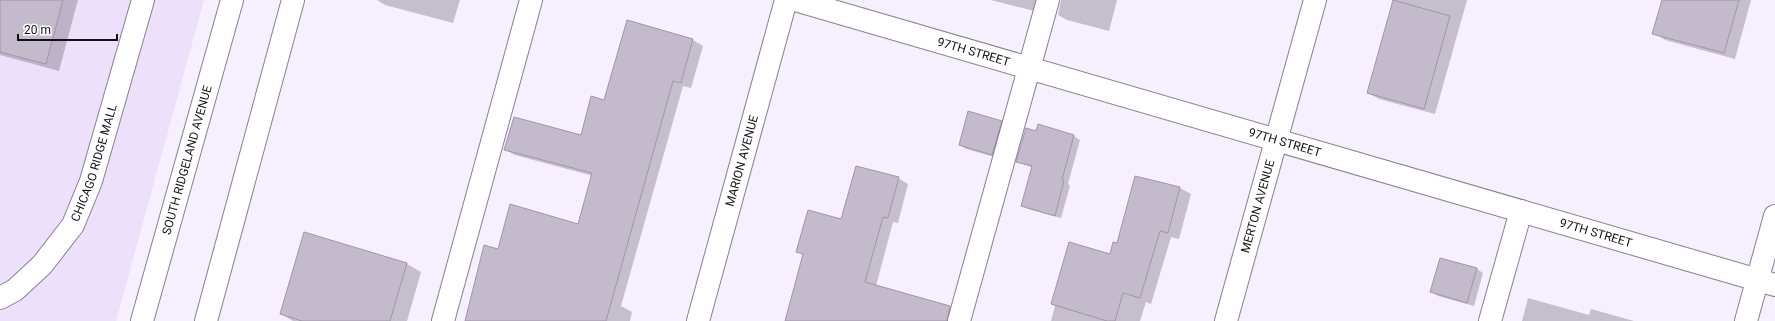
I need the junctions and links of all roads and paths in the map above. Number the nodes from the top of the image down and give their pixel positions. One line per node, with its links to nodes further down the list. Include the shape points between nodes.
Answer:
1 (143, 0): 14 (street, CHICAGO RIDGE MALL, via 91,181 73,225 42,265 15,290)
2 (232, 0): 15 (street, SOUTH RIDGELAND AVENUE)
3 (292, 0): 16 (street)
4 (531, 0): 17 (street)
5 (786, 0): 18 (street, MARION AVENUE)
6 (795, 0): 9 (street, 97TH STREET)
7 (1048, 0): 9 (street)
8 (1315, 0): 10 (street, MERTON AVENUE)
9 (1029, 68): 10 (street, 97TH STREET); 19 (street)
10 (1276, 140): 11 (street, 97TH STREET); 20 (street, MERTON AVENUE)
11 (1520, 211): 13 (street, 97TH STREET); 21 (street)
12 (1775, 216): 13 (street)
13 (1766, 283): 22 (street)
14 (0, 298)
15 (142, 321)
16 (206, 321)
17 (443, 321)
18 (698, 321)
19 (959, 321)
20 (1226, 321)
21 (1490, 321)
22 (1746, 321)

